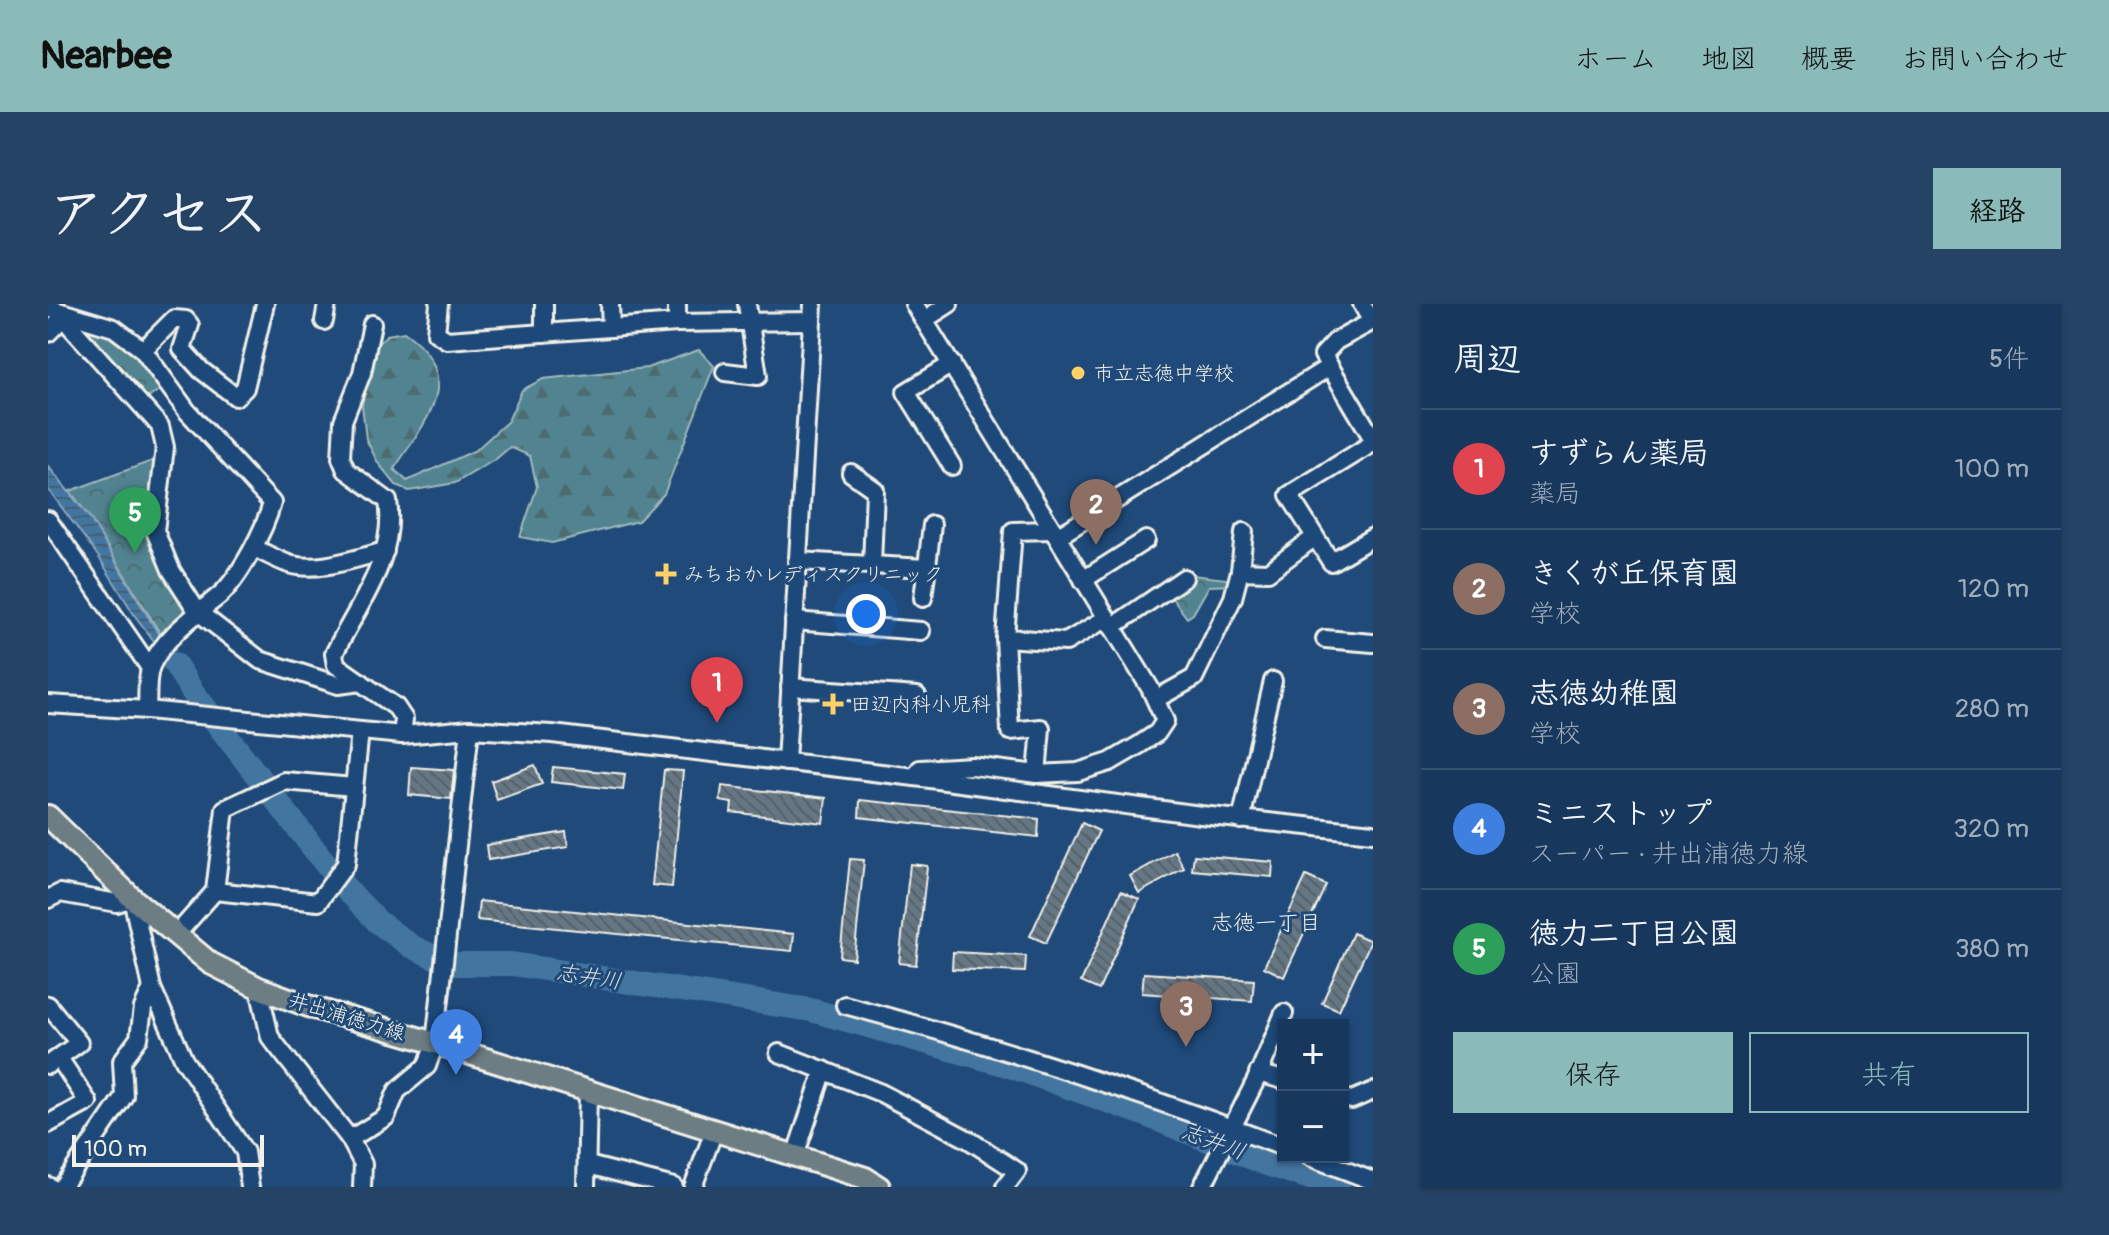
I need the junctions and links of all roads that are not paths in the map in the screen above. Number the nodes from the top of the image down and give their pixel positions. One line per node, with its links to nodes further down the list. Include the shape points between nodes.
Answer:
1 (265, 304): 21 (street, via 245,388 236,397 182,349 190,325 186,320 174,319)
2 (439, 304): 20 (street, via 436,333 447,340)
3 (544, 304): 20 (street)
4 (610, 304): 18 (street)
5 (677, 304): 16 (street)
6 (747, 304): 14 (street)
7 (914, 304): 13 (street)
8 (949, 304): 13 (street)
9 (1362, 304): 15 (street)
10 (48, 308): 12 (street)
11 (812, 312): 14 (street); 37 (street)
12 (66, 315): 19 (street); 21 (street, via 114,328); 44 (street, via 160,426 165,447 155,531)
13 (924, 320): 22 (street)
14 (748, 322): 16 (street); 24 (street, via 758,376)
15 (1373, 322): 23 (street, via 1324,351)
16 (677, 323): 18 (street)
17 (372, 324): 36 (street, via 362,373 343,421 341,458 346,470 388,501)
18 (611, 328): 20 (street)
19 (48, 333)
20 (544, 333)
21 (143, 350): 35 (street, via 187,411 272,503)
22 (952, 364): 26 (street, via 906,392); 31 (street)
23 (1329, 367): 25 (street); 31 (street)
24 (725, 372)
25 (1371, 433): 32 (street, via 1289,495)
26 (952, 466)
27 (851, 473): 38 (street, via 875,490)
28 (48, 520): 51 (street)
29 (932, 525): 39 (street)
30 (1244, 532): 40 (street)
31 (1055, 534): 42 (street); 48 (street, via 1013,531)
32 (1315, 537): 33 (street, via 1331,562); 40 (street, via 1268,572)
33 (1373, 537)
34 (1146, 540): 42 (street)
35 (254, 548): 36 (street, via 302,566); 44 (street, via 222,593)
36 (385, 551): 53 (street, via 334,654 336,665)
37 (797, 561): 38 (street); 45 (street)
38 (872, 565): 39 (street)
39 (926, 568): 43 (street)
40 (1240, 571): 56 (street, via 1233,598 1194,678)
41 (1184, 578): 46 (street)
42 (1083, 580): 46 (street)
43 (923, 598)
44 (197, 611): 51 (street); 53 (street, via 260,660 338,685)
45 (794, 621): 47 (street); 54 (street)
46 (1110, 622): 48 (street, via 1066,642); 56 (street)
47 (921, 631)
48 (1005, 638): 63 (street, via 1010,731 1041,728)
49 (1325, 639): 50 (street)
50 (1373, 643)
51 (150, 668): 58 (street)
52 (1273, 681): 66 (street)
53 (361, 682): 61 (street, via 396,707 404,719)
54 (790, 687): 55 (street); 62 (street)
55 (917, 696)
56 (1156, 699): 63 (street, via 1165,721 1139,745 1078,772)
57 (48, 704): 58 (street)
58 (147, 710): 60 (street)
59 (470, 729): 61 (street); 62 (street); 78 (street)
60 (360, 731): 61 (street); 65 (street)
61 (402, 735)
62 (786, 762): 64 (street)
63 (1037, 774): 64 (street, via 972,766 920,769)
64 (915, 777): 66 (street)
65 (354, 787): 69 (street, via 284,781 225,809); 69 (street, via 346,864 318,902)
66 (1241, 820): 68 (street)
67 (51, 825): 70 (main road, 井出浦徳力線)
68 (1373, 833)
69 (215, 891): 72 (street)
70 (132, 898): 71 (street, via 117,903 60,893); 72 (main road, 井出浦徳力線); 73 (street)
71 (48, 899)
72 (176, 935): 74 (main road, 井出浦徳力線, via 210,963)
73 (152, 988): 96 (street, via 139,1038 122,1061 124,1096); 97 (street, via 184,1060 245,1152)
74 (259, 988): 78 (main road, 井出浦徳力線); 90 (street, via 270,1037)
75 (48, 1005): 80 (street, via 79,1043)
76 (845, 1005): 88 (street, via 1118,1085)
77 (1284, 1013): 82 (street)
78 (435, 1043): 84 (main road, 井出浦徳力線); 90 (street, via 427,1066 397,1091 386,1117)
79 (779, 1053): 81 (street)
80 (54, 1062): 87 (street, via 88,1102)
81 (824, 1070): 92 (street); 103 (street, via 881,1093 993,1155 1017,1171)
82 (1258, 1073): 83 (street); 88 (street)
83 (1277, 1078)
84 (588, 1091): 89 (main road, 井出浦徳力線); 94 (street)
85 (1373, 1091): 86 (street)
86 (1349, 1099)
87 (48, 1124)
88 (1232, 1127): 91 (street); 104 (street)
89 (714, 1131): 92 (main road, 井出浦徳力線); 101 (street)
90 (350, 1139): 98 (street, via 363,1164)
91 (1277, 1145)
92 (795, 1156): 102 (main road, 井出浦徳力線)
93 (1326, 1163): 95 (street)
94 (588, 1165): 99 (street); 100 (street)
95 (1373, 1181)
96 (62, 1187)
97 (250, 1187)
98 (362, 1187)
99 (586, 1187)
100 (674, 1187)
101 (693, 1187)
102 (879, 1187)
103 (1005, 1187)
104 (1202, 1187)

